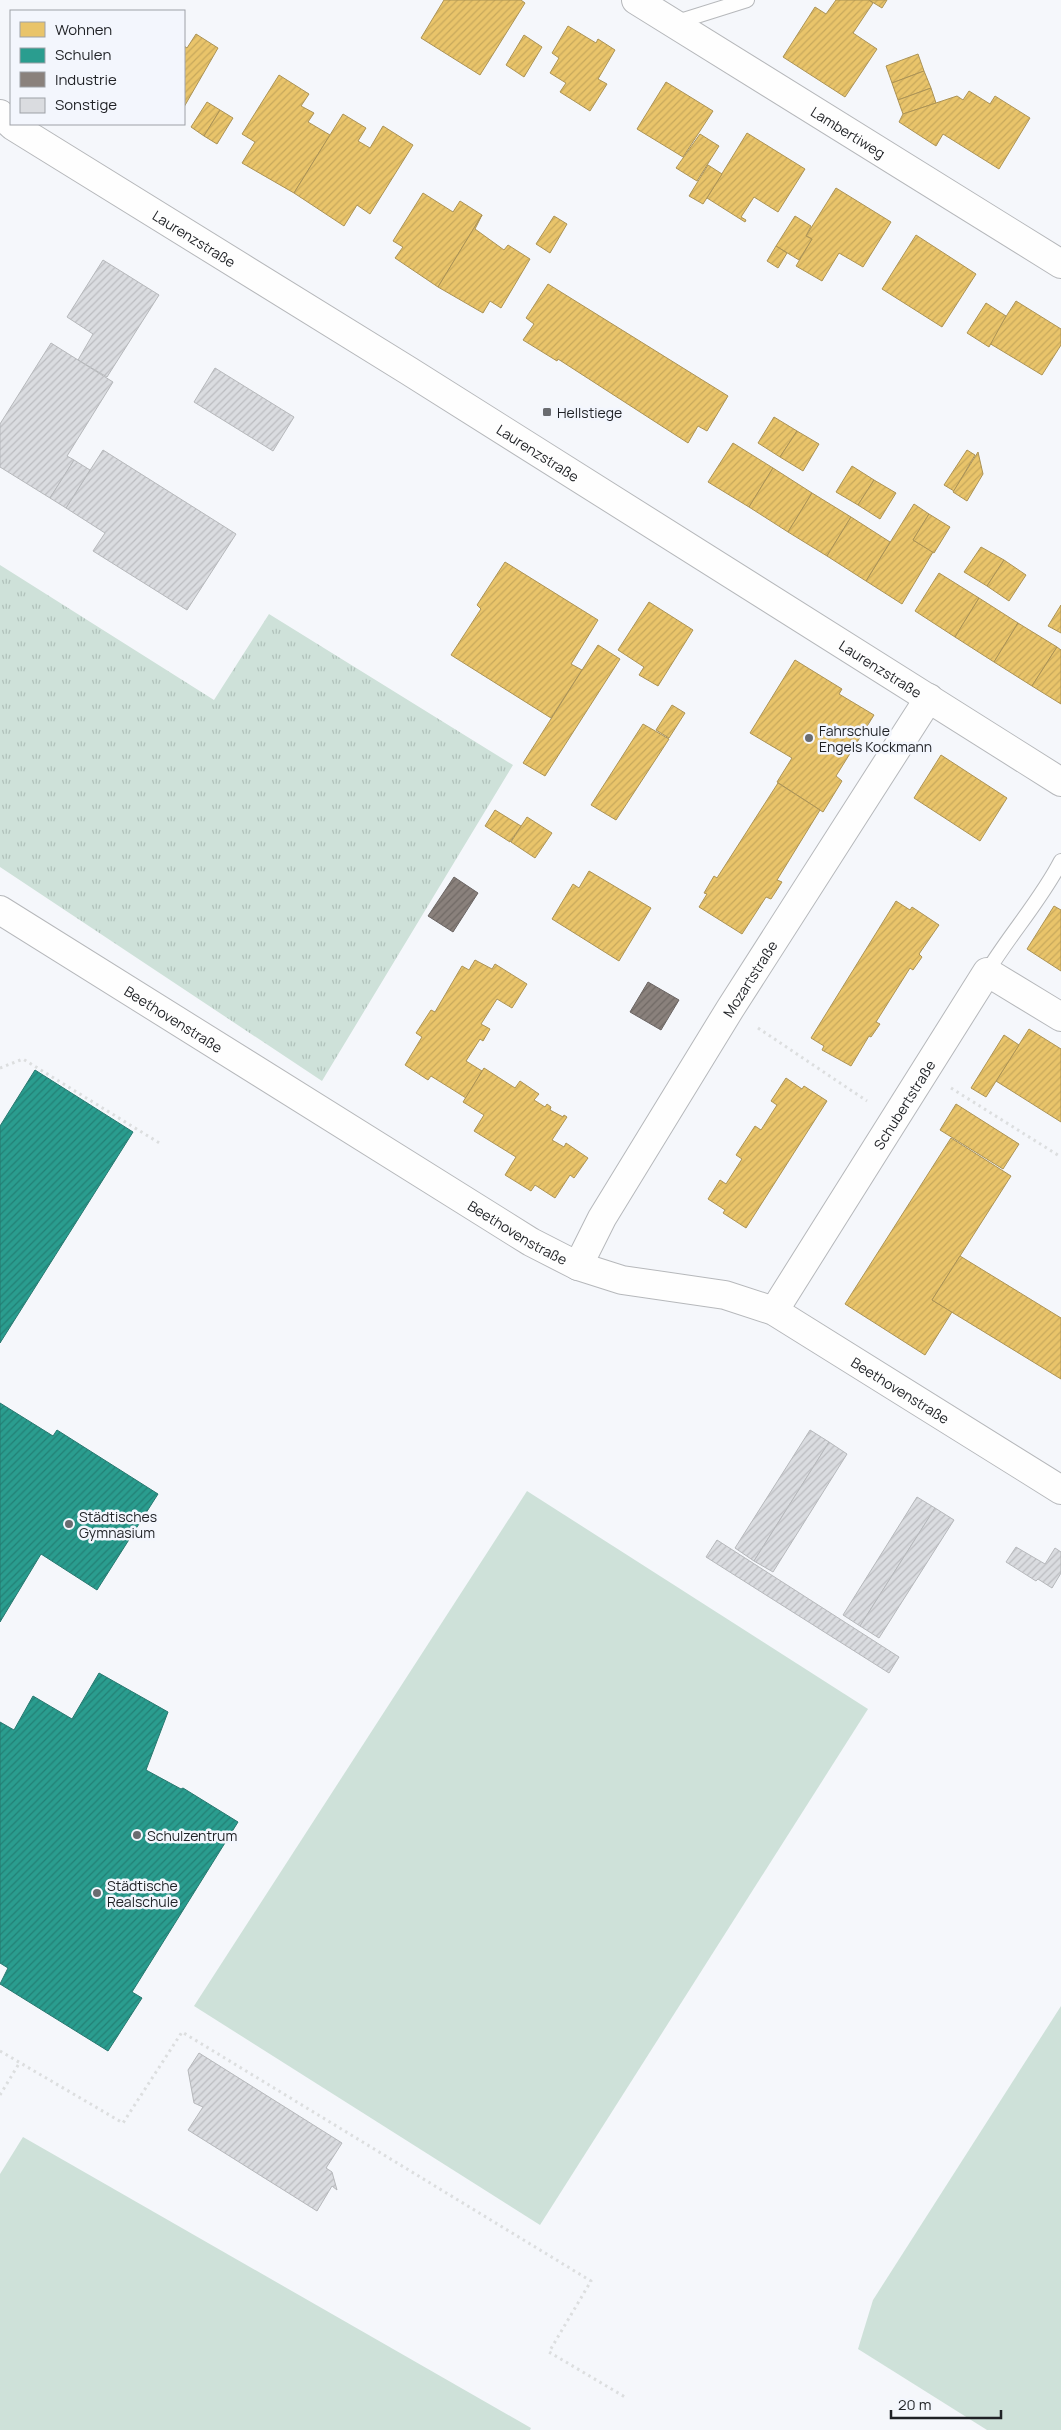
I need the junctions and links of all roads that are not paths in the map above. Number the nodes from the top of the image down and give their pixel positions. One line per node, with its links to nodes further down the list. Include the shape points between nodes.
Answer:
1 (636, 0): 3 (street, Lambertiweg)
2 (746, 0): 3 (lane)
3 (674, 23): 5 (street, Lambertiweg)
4 (10, 125): 6 (street, Laurenzstraße)
5 (1061, 264)
6 (929, 698): 7 (street, Laurenzstraße); 13 (street, Mozartstraße, via 730,1009 602,1218)
7 (1061, 782)
8 (1061, 861): 9 (lane)
9 (1056, 886): 11 (lane, via 1009,936)
10 (0, 910): 13 (street, Beethovenstraße, via 531,1242)
11 (987, 972): 12 (street); 14 (street, Schubertstraße)
12 (1061, 1017)
13 (578, 1266): 14 (street, Beethovenstraße, via 622,1280 725,1296)
14 (774, 1311): 15 (street, Beethovenstraße)
15 (1061, 1490)

